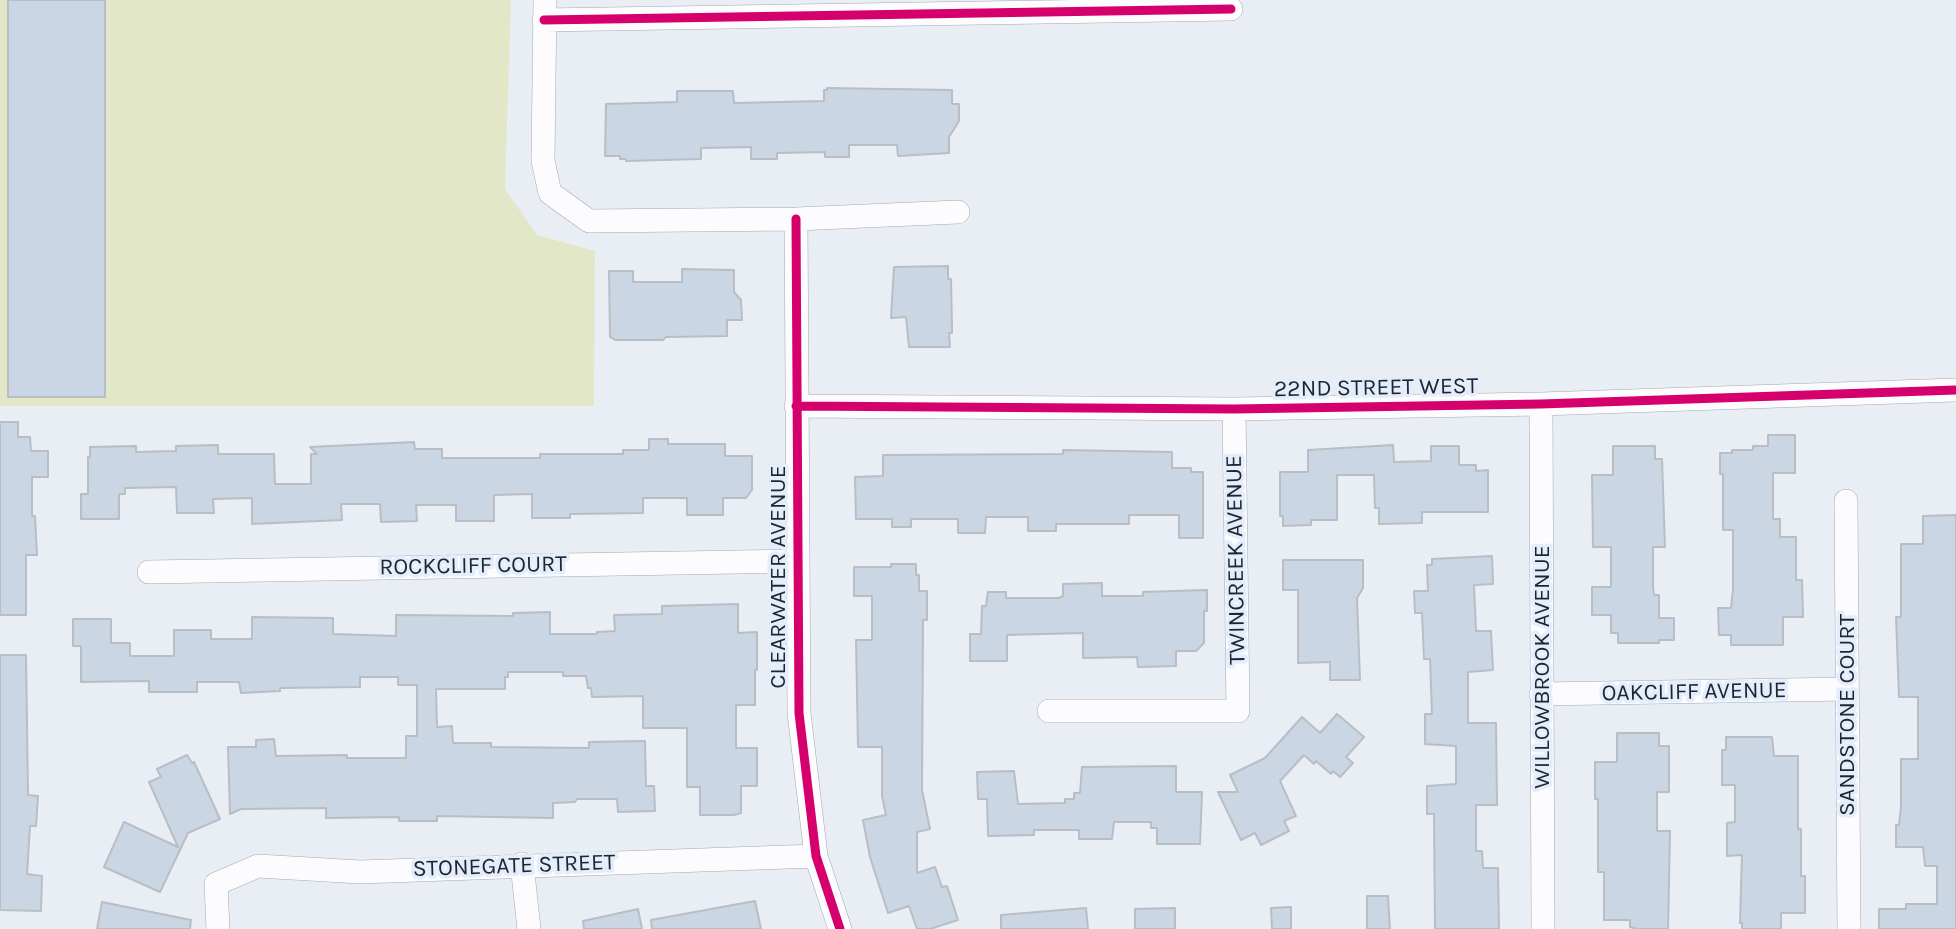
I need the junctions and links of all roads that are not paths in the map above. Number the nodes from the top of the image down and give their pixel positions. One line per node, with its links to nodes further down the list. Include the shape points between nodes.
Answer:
1 (1231, 9): 2 (street)
2 (545, 10): 4 (street, via 543,161 550,193 589,221)
3 (958, 212): 4 (street)
4 (796, 219): 7 (street, CLEARWATER AVENUE)
5 (1956, 390): 6 (street, 22ND STREET WEST)
6 (1541, 404): 8 (street, 22ND STREET WEST); 13 (street, WILLOWBROOK AVENUE)
7 (796, 407): 8 (street, 22ND STREET WEST); 10 (street, CLEARWATER AVENUE)
8 (1234, 409): 14 (street, TWINCREEK AVENUE, via 1238,711)
9 (1846, 501): 12 (street, SANDSTONE COURT)
10 (798, 561): 11 (street, ROCKCLIFF COURT); 15 (street, CLEARWATER AVENUE, via 799,713)
11 (149, 572)
12 (1847, 689): 13 (street, OAKCLIFF AVENUE); 21 (street, SANDSTONE COURT)
13 (1542, 694): 20 (street, WILLOWBROOK AVENUE)
14 (1049, 711)
15 (816, 856): 16 (street, STONEGATE STREET); 19 (street, CLEARWATER AVENUE)
16 (522, 864): 17 (street, STONEGATE STREET, via 360,872 258,866 216,884); 18 (street)
17 (218, 929)
18 (529, 929)
19 (840, 929)
20 (1543, 929)
21 (1849, 929)

